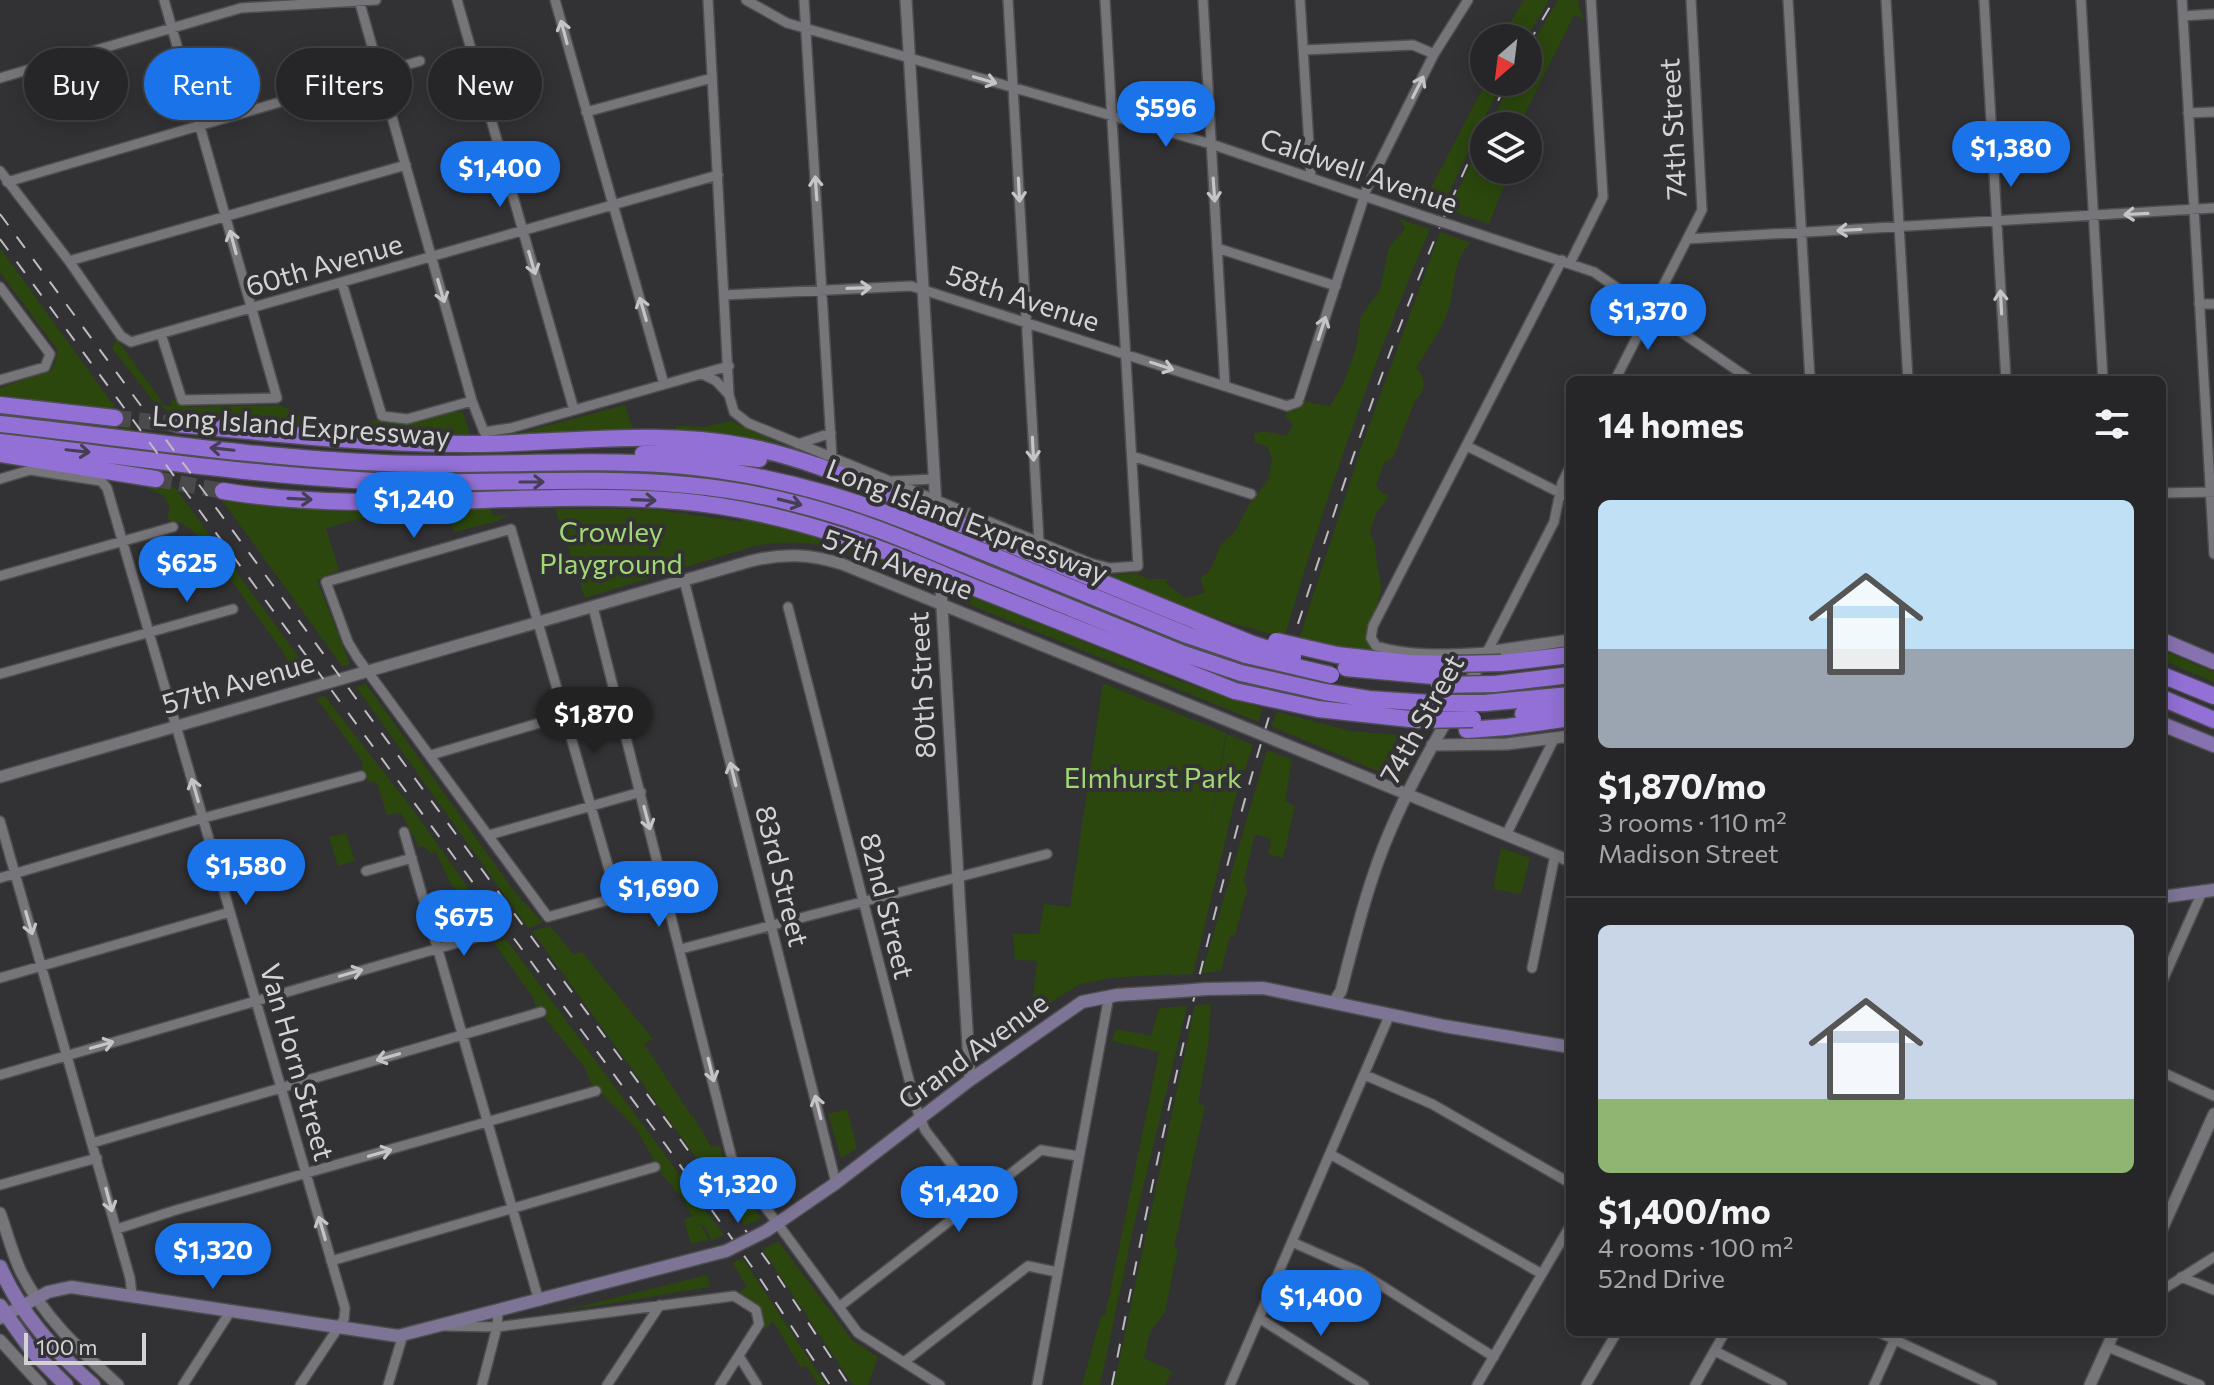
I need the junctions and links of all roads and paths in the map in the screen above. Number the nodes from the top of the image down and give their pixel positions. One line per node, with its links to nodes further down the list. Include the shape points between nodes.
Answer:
1 (164, 0): 24 (street)
2 (359, 0): 3 (street); 24 (street, via 241,8); 26 (street)
3 (376, 0)
4 (457, 0): 56 (street)
5 (555, 0): 36 (street, one-way to 5)
6 (708, 0): 33 (street)
7 (746, 0): 25 (street, Caldwell Avenue)
8 (804, 0): 25 (street)
9 (906, 0): 29 (street, 80th Street)
10 (1008, 0): 34 (street)
11 (1105, 0): 39 (street)
12 (1203, 0): 42 (street)
13 (1300, 0): 27 (street)
14 (1468, 0): 28 (street)
15 (1591, 0): 62 (street, via 1603,197)
16 (1691, 0): 58 (street, 74th Street, via 1702,210)
17 (1788, 0): 57 (street)
18 (1886, 0): 55 (street)
19 (1984, 0): 54 (street)
20 (2081, 0): 53 (street)
21 (2182, 0): 23 (street)
22 (2214, 14): 23 (street)
23 (2183, 16): 38 (street)
24 (172, 28): 32 (street); 41 (street)
25 (806, 29): 29 (street, Caldwell Avenue); 67 (street, one-way to 25)
26 (373, 48)
27 (1304, 50): 28 (street, via 1413,45); 46 (street)
28 (1434, 54): 48 (street, one-way to 28)
29 (910, 58): 34 (street, Caldwell Avenue, one-way to 34); 66 (street, 80th Street)
30 (420, 61): 31 (street)
31 (412, 63)
32 (0, 78)
33 (712, 78): 36 (street); 45 (street)
34 (1013, 87): 39 (street, Caldwell Avenue); 73 (street, one-way to 73)
35 (276, 103): 41 (street)
36 (586, 112): 49 (street)
37 (2214, 112): 38 (street)
38 (2188, 113): 51 (street)
39 (1112, 116): 42 (street, Caldwell Avenue); 75 (street)
40 (393, 120): 43 (street)
41 (200, 125): 47 (street); 52 (street)
42 (1211, 144): 46 (street, Caldwell Avenue); 59 (street, one-way to 59)
43 (406, 165): 52 (street); 60 (street)
44 (0, 171): 47 (street)
45 (718, 175): 49 (street, 60th Avenue); 68 (street)
46 (1311, 177): 48 (street, Caldwell Avenue)
47 (7, 182): 61 (street)
48 (1365, 196): 62 (street, Caldwell Avenue, bridge); 64 (street)
49 (613, 204): 56 (street, 60th Avenue); 85 (street, one-way to 49)
50 (2214, 208): 51 (street)
51 (2194, 210): 53 (street, one-way to 53); 69 (street)
52 (226, 215): 61 (street); 71 (street, one-way to 52)
53 (2094, 216): 54 (street); 83 (street)
54 (1996, 221): 55 (street); 82 (street, one-way to 54)
55 (1899, 227): 57 (street, one-way to 57); 81 (street)
56 (523, 230): 60 (street, 60th Avenue); 91 (street, one-way to 91)
57 (1802, 233): 58 (street); 80 (street)
58 (1687, 239): 72 (street, 74th Street)
59 (1217, 248): 64 (street); 86 (street)
60 (432, 257): 63 (street, 60th Avenue); 89 (street, one-way to 89)
61 (69, 261): 74 (street, 60th Avenue, via 127,341)
62 (1566, 262): 72 (street, Caldwell Avenue, via 1609,280); 98 (street)
63 (342, 283): 71 (street, 60th Avenue); 89 (street, via 382,416 407,419)
64 (1336, 286): 86 (street, 58th Avenue, one-way to 64, via 1287,406 1298,402)
65 (0, 287): 84 (street, via 50,354 45,367)
66 (923, 289): 67 (street, 58th Avenue, one-way to 66); 73 (street, 58th Avenue); 109 (street, 80th Street)
67 (822, 290): 68 (street, 58th Avenue); 95 (street)
68 (725, 295): 76 (street)
69 (2199, 304): 70 (street); 88 (street)
70 (2214, 304)
71 (252, 309): 74 (street, 60th Avenue); 74 (street, via 277,398 182,400)
72 (1651, 309): 78 (street, 74th Street); 79 (street, Caldwell Avenue)
73 (1026, 321): 75 (street, 58th Avenue); 120 (street, one-way to 120)
74 (161, 334)
75 (1126, 354): 86 (street, 58th Avenue, one-way to 86); 100 (street)
76 (729, 366): 77 (street); 87 (street)
77 (702, 374): 85 (street); 87 (street)
78 (1617, 376)
79 (1745, 376)
80 (1810, 376)
81 (1908, 376)
82 (2006, 376)
83 (2103, 376)
84 (0, 380)
85 (664, 384): 91 (street)
86 (1225, 386)
87 (729, 395): 97 (street, via 734,412 748,423)
88 (2209, 396): 112 (street)
89 (472, 401): 91 (street, via 484,432)
90 (0, 404): 92 (highway)
91 (574, 410)
92 (115, 418)
93 (0, 424): 104 (highway, Long Island Expressway, one-way to 93, via 355,462)
94 (176, 424): 105 (highway, via 417,443 685,439 760,450)
95 (831, 433): 97 (street); 101 (street)
96 (0, 442): 142 (highway, Long Island Expressway, one-way to 142, bridge, via 344,479 628,482 747,493 862,523 1241,673 1384,700 1484,703)
97 (798, 444): 101 (street)
98 (1467, 446): 113 (street); 133 (street, via 1371,638 1376,646 1396,652)
99 (0, 454): 103 (highway)
100 (1132, 456): 115 (street); 120 (street, via 1138,566 1101,566)
101 (832, 458): 110 (street)
102 (0, 460): 103 (highway)
103 (55, 463): 108 (highway)
104 (551, 464): 105 (highway, via 609,453 710,454); 132 (highway, Long Island Expressway, bridge, via 733,472 821,491 1173,630)
105 (839, 475): 132 (highway, bridge)
106 (1566, 476): 113 (street, 74th Street)
107 (0, 479): 119 (street, Van Horn Street, via 30,470 105,484)
108 (156, 479)
109 (934, 479): 110 (street); 117 (street, 80th Street)
110 (891, 481): 117 (street)
111 (223, 491): 150 (highway, one-way to 150, bridge, via 319,500 639,499 736,508 853,539 1235,691 1317,713 1418,725)
112 (2212, 492): 114 (street); 121 (street)
113 (1559, 493): 116 (street); 133 (street, 74th Street, via 1554,522)
114 (2166, 493)
115 (1251, 494)
116 (1566, 496)
117 (936, 500): 120 (street); 124 (street, 80th Street)
118 (173, 527): 119 (street)
119 (124, 540): 122 (street); 129 (street, Van Horn Street)
120 (1039, 542)
121 (2214, 554)
122 (0, 576)
123 (684, 580): 124 (street, 57th Avenue, via 769,556 809,555); 125 (street, 57th Avenue); 182 (street, 83rd Street, one-way to 123)
124 (941, 604): 161 (street, 57th Avenue, bridge); 174 (street, 80th Street)
125 (593, 607): 128 (street, 57th Avenue); 144 (street)
126 (788, 607): 180 (street, 82nd Street)
127 (233, 609): 129 (street)
128 (538, 622): 137 (street, 57th Avenue); 137 (street, via 511,529 326,582 348,642); 147 (street)
129 (150, 632): 138 (street); 151 (street, Van Horn Street)
130 (1566, 641): 133 (street)
131 (2166, 642): 135 (main road)
132 (1250, 644): 136 (highway, bridge)
133 (1487, 652): 155 (street, 74th Street)
134 (1566, 655): 139 (highway, bridge)
135 (2214, 662)
136 (1334, 665): 139 (highway, via 1408,663); 139 (highway, via 1378,681)
137 (369, 671): 151 (street, 57th Avenue); 157 (street)
138 (0, 674)
139 (1445, 675): 140 (highway, bridge, via 1500,682)
140 (1566, 675)
141 (2166, 677): 143 (highway)
142 (1566, 695)
143 (2214, 696)
144 (617, 700): 147 (street); 160 (street)
145 (2166, 700): 149 (highway)
146 (1566, 707): 150 (highway)
147 (565, 714): 157 (street); 162 (street)
148 (1566, 718): 150 (highway)
149 (2214, 720)
150 (1470, 725)
151 (176, 726): 159 (street, 57th Avenue); 163 (street, Van Horn Street, one-way to 151)
152 (2166, 726): 156 (main road)
153 (1566, 737): 154 (street)
154 (1554, 739): 155 (street); 167 (street)
155 (1432, 745): 161 (street, 74th Street)
156 (2214, 745)
157 (431, 755): 166 (street)
158 (361, 776): 163 (street)
159 (0, 777)
160 (641, 792): 162 (street); 176 (street, one-way to 176)
161 (1407, 795): 167 (street, 57th Avenue); 192 (street, 74th Street, via 1370,886)
162 (591, 806): 166 (street); 179 (street)
163 (203, 818): 173 (street); 181 (street, Van Horn Street)
164 (0, 821): 173 (street)
165 (404, 832): 170 (street)
166 (489, 835): 179 (street, via 548,917)
167 (1506, 835): 169 (street, 57th Avenue)
168 (1047, 854): 174 (street)
169 (1555, 855): 171 (street, 57th Avenue); 187 (street)
170 (412, 858): 172 (street); 184 (street)
171 (1566, 859)
172 (366, 871)
173 (15, 873): 175 (street); 186 (street, one-way to 186)
174 (958, 877): 180 (street); 201 (street, 80th Street)
175 (0, 878)
176 (665, 884): 179 (street); 185 (street)
177 (2210, 888): 178 (main road); 188 (street)
178 (2166, 896)
179 (617, 897)
180 (864, 901): 182 (street); 206 (street, 82nd Street)
181 (230, 912): 186 (street); 191 (street, Van Horn Street)
182 (772, 925): 185 (street); 215 (street, 83rd Street, one-way to 182)
183 (481, 936): 184 (street)
184 (438, 948): 191 (street, one-way to 184); 195 (street)
185 (681, 949): 221 (street, one-way to 221, via 733,1163)
186 (42, 966): 189 (street); 197 (street)
187 (1532, 968)
188 (2166, 974)
189 (0, 978)
190 (1109, 996): 192 (main road, Grand Avenue, bridge, via 1263,988); 201 (main road, Grand Avenue, via 1073,1007); 210 (street)
191 (256, 1000): 197 (street, one-way to 191); 202 (street, Van Horn Street)
192 (1334, 1002): 194 (main road, Grand Avenue)
193 (541, 1012): 195 (street)
194 (1390, 1014): 196 (main road, Grand Avenue); 200 (street)
195 (463, 1035): 202 (street, one-way to 202); 207 (street)
196 (1566, 1046)
197 (67, 1055): 199 (street); 208 (street)
198 (2166, 1074): 204 (street)
199 (0, 1075)
200 (1365, 1075): 209 (street); 214 (street, via 1432,1104)
201 (970, 1080): 206 (main road, Grand Avenue)
202 (282, 1088): 208 (street); 213 (street, Van Horn Street)
203 (596, 1091): 207 (street)
204 (2214, 1096)
205 (2214, 1114): 220 (street)
206 (920, 1119): 215 (main road, Grand Avenue); 217 (street, 82nd Street)
207 (488, 1122): 213 (street, one-way to 207); 218 (street)
208 (92, 1143): 211 (street)
209 (1330, 1154): 224 (street); 229 (street)
210 (1078, 1156): 217 (street, via 1041,1150); 228 (street)
211 (97, 1158): 216 (street); 222 (street, one-way to 222)
212 (655, 1167): 218 (street)
213 (306, 1174): 222 (street); 226 (street, Van Horn Street, one-way to 213)
214 (1566, 1181)
215 (836, 1183): 221 (main road, Grand Avenue)
216 (0, 1185)
217 (978, 1199): 238 (street)
218 (513, 1208): 226 (street); 235 (street)
219 (0, 1213): 234 (street, via 20,1270)
220 (2166, 1220)
221 (779, 1224): 235 (main road, Grand Avenue, bridge, via 726,1251); 238 (street)
222 (117, 1229): 233 (street)
223 (1566, 1233): 229 (street)
224 (1292, 1242): 242 (street); 254 (street, via 1360,1272)
225 (2214, 1257): 230 (street)
226 (331, 1261): 245 (street, Van Horn Street, via 345,1313)
227 (0, 1267): 237 (main road)
228 (1057, 1272): 255 (street, via 1028,1266); 269 (street)
229 (1542, 1274): 254 (street)
230 (2181, 1277): 231 (street); 232 (street)
231 (2166, 1287)
232 (2214, 1290)
233 (132, 1295): 234 (main road, Grand Avenue, via 71,1287); 240 (main road, Grand Avenue)
234 (37, 1298): 237 (main road, Grand Avenue); 260 (street, via 68,1339)
235 (539, 1301): 239 (main road, Grand Avenue)
236 (660, 1305): 244 (street, Grand Avenue); 253 (street, Grand Avenue, via 734,1296 756,1310 759,1324); 265 (street)
237 (21, 1306): 241 (main road, Grand Avenue); 259 (main road, via 48,1342)
238 (839, 1307): 255 (street, via 858,1333)
239 (498, 1311): 243 (main road, Grand Avenue); 244 (street)
240 (230, 1312): 245 (main road, Grand Avenue); 261 (street)
241 (2, 1313): 258 (main road)
242 (1259, 1318): 270 (street); 271 (street)
243 (441, 1326): 244 (street, Grand Avenue); 246 (main road, Grand Avenue)
244 (497, 1327): 264 (street)
245 (337, 1328): 246 (main road, Grand Avenue); 262 (street)
246 (403, 1335): 263 (street)
247 (1615, 1336): 273 (street)
248 (1723, 1336): 252 (street)
249 (1896, 1336): 275 (street); 276 (street)
250 (2109, 1337): 277 (street); 278 (street)
251 (0, 1340): 257 (street)
252 (1715, 1351): 256 (street); 274 (street)
253 (739, 1356): 266 (street); 267 (street)
254 (1494, 1357): 272 (street)
255 (904, 1362): 268 (street)
256 (1776, 1383)
257 (41, 1385)
258 (66, 1385)
259 (93, 1385)
260 (118, 1385)
261 (183, 1385)
262 (300, 1385)
263 (388, 1385)
264 (482, 1385)
265 (607, 1385)
266 (720, 1385)
267 (757, 1385)
268 (940, 1385)
269 (1037, 1385)
270 (1230, 1385)
271 (1364, 1385)
272 (1477, 1385)
273 (1586, 1385)
274 (1695, 1385)
275 (1874, 1385)
276 (1992, 1385)
277 (2090, 1385)
278 (2200, 1385)

